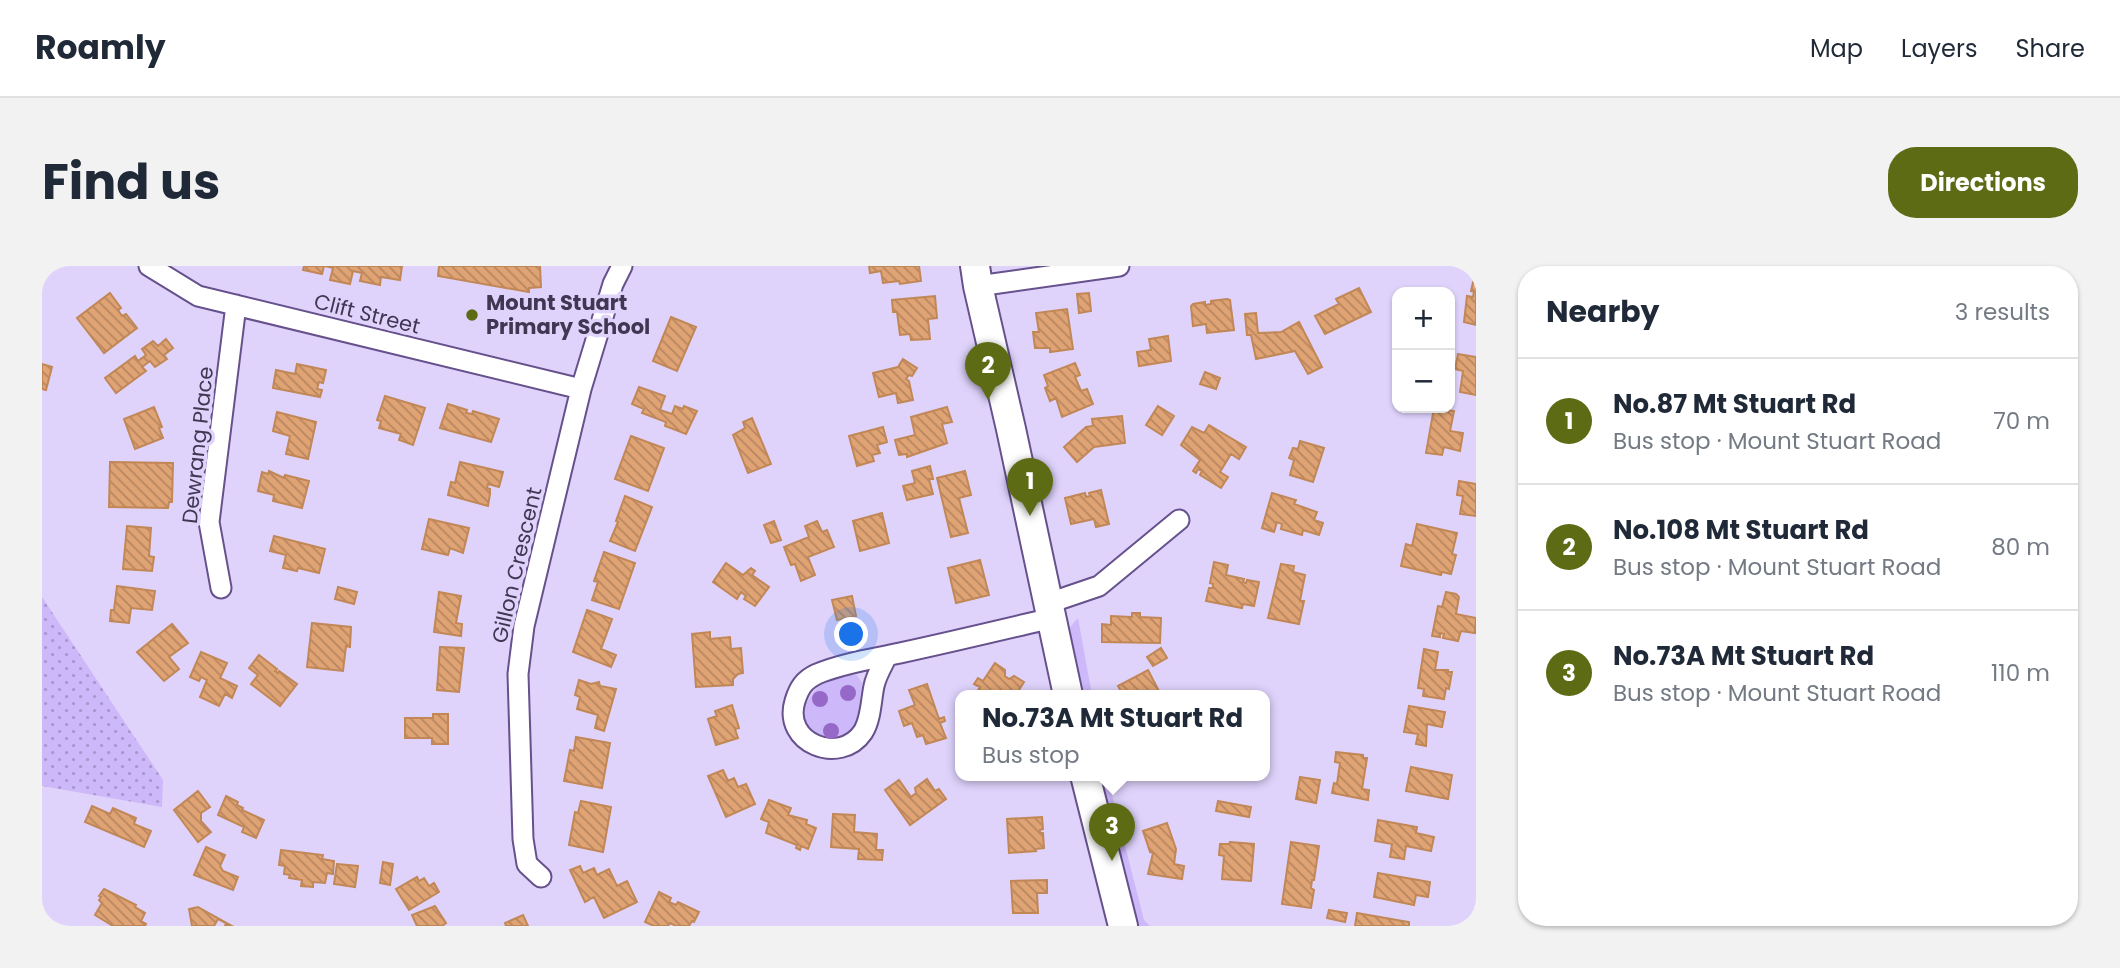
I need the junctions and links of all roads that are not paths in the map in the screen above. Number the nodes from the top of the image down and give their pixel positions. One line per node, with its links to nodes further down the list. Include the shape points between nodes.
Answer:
1 (149, 266): 5 (street, Clift Street, via 198,296)
2 (622, 266): 6 (street, Gillon Crescent)
3 (1119, 266): 4 (street)
4 (976, 276): 9 (street)
5 (236, 305): 6 (street, Clift Street); 8 (street, Dewrang Place, via 209,522)
6 (581, 389): 13 (street, Gillon Crescent, via 524,626 518,674 523,839 527,864)
7 (1179, 520): 9 (street, via 1099,586)
8 (221, 589)
9 (1050, 610): 10 (street); 11 (street)
10 (887, 656): 10 (street, via 875,682 863,732 848,745 816,746 794,727 792,710 800,685 816,674)
11 (1067, 690)
12 (1087, 781): 14 (street)
13 (541, 877)
14 (1123, 926)

